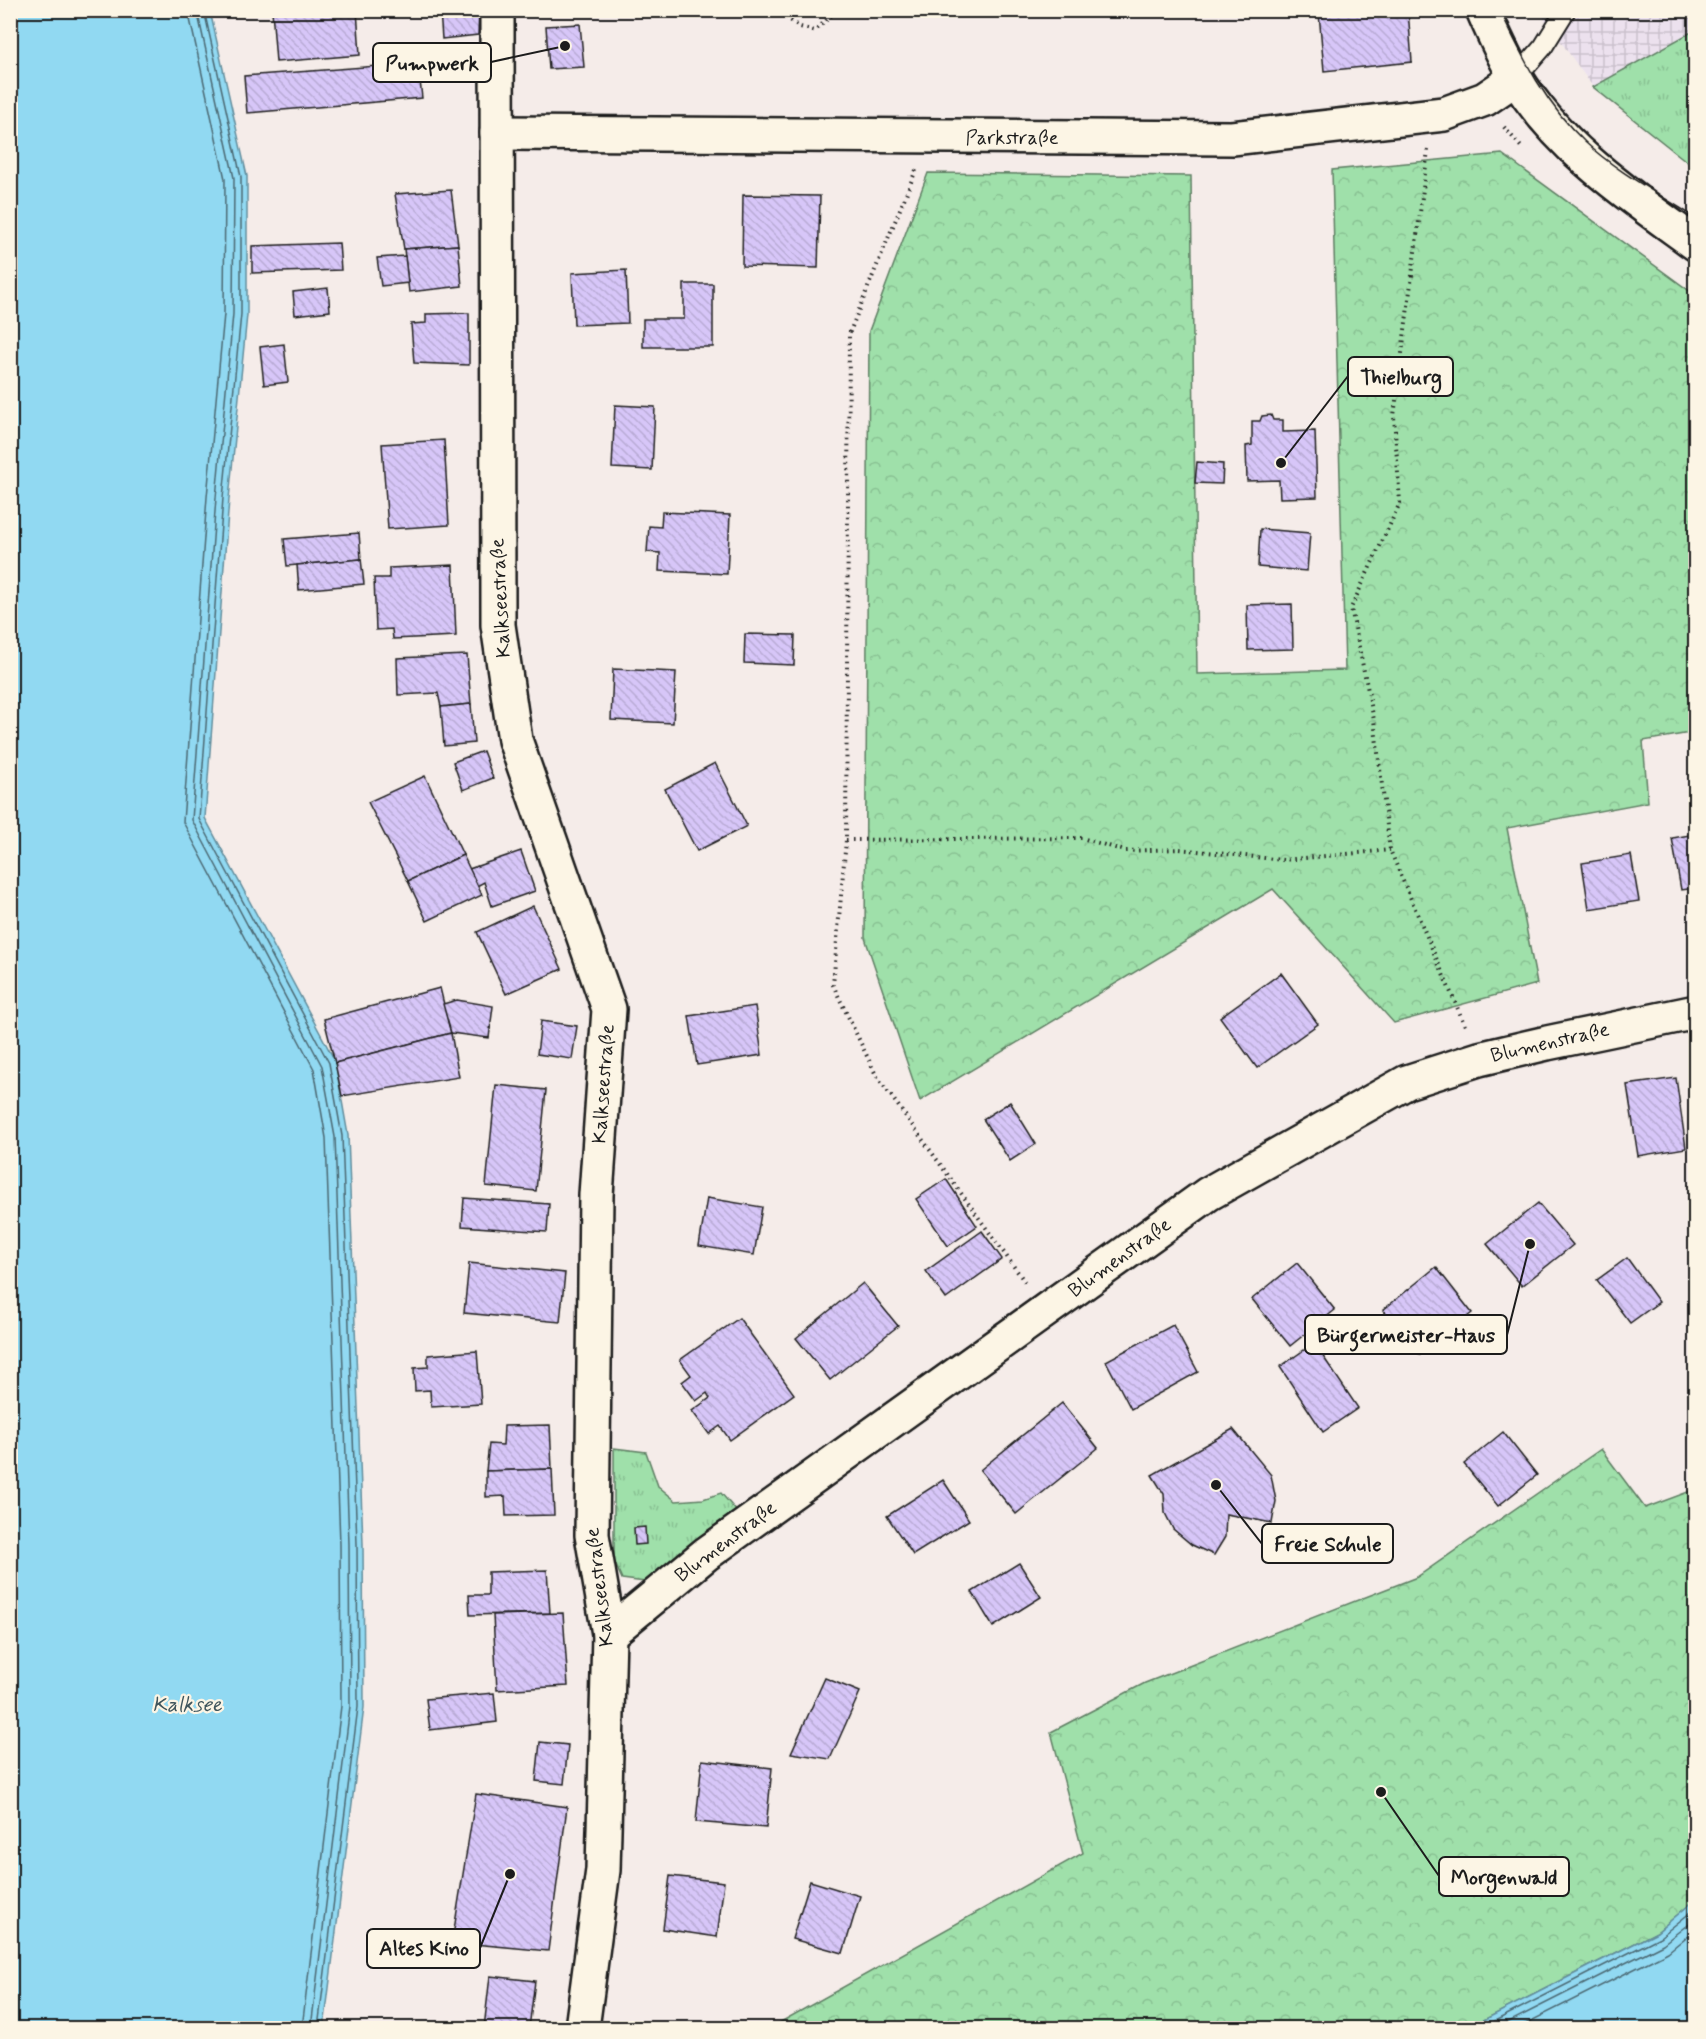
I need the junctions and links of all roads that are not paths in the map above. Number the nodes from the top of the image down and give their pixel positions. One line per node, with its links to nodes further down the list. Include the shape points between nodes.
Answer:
1 (497, 10): 5 (street, Kalkseestraße)
2 (1483, 10): 4 (street)
3 (1566, 10): 4 (lane, via 1543,47)
4 (1516, 78): 5 (street, Parkstraße, via 1485,99 1432,116 1232,138); 6 (street, via 1553,127 1596,169)
5 (497, 133): 8 (street, Kalkseestraße, via 498,625 515,740 609,1010 596,1195 592,1535)
6 (1695, 244)
7 (1695, 1012): 8 (street, Blumenstraße, via 1479,1059 1407,1082 1208,1194 706,1554)
8 (609, 1634): 9 (street, Kalkseestraße, via 603,1870)
9 (582, 2028)

